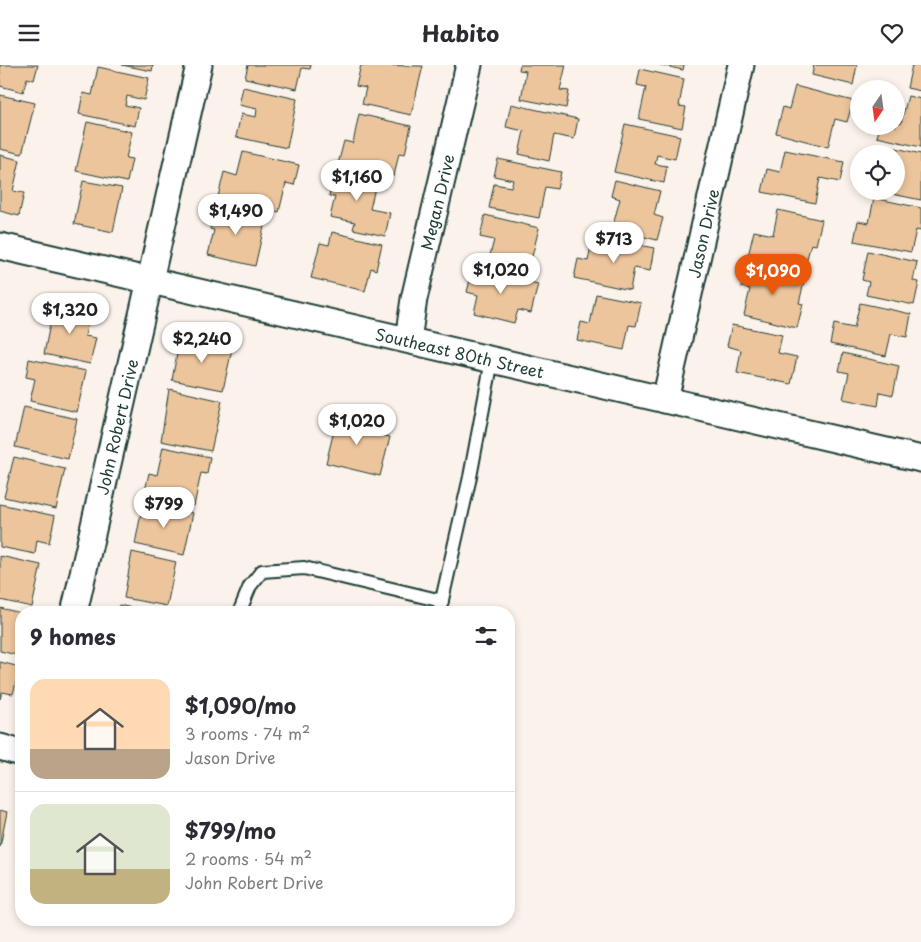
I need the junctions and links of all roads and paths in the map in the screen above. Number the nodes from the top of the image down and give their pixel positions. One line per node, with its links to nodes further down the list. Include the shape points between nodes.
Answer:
1 (199, 65): 5 (street, John Robert Drive)
2 (469, 65): 6 (street, Megan Drive, via 414,299)
3 (742, 65): 8 (street, Jason Drive)
4 (0, 246): 5 (street, Southeast 80th Street)
5 (150, 280): 6 (street, Southeast 80th Street); 10 (street, John Robert Drive)
6 (408, 340): 7 (street, Southeast 80th Street)
7 (492, 359): 8 (street, Southeast 80th Street); 13 (lane)
8 (665, 400): 9 (street, Southeast 80th Street)
9 (921, 459)
10 (76, 606)
11 (242, 606): 12 (lane, via 250,586 262,571 304,568)
12 (437, 606)
13 (441, 606)
14 (0, 747): 15 (street)
15 (15, 751)

